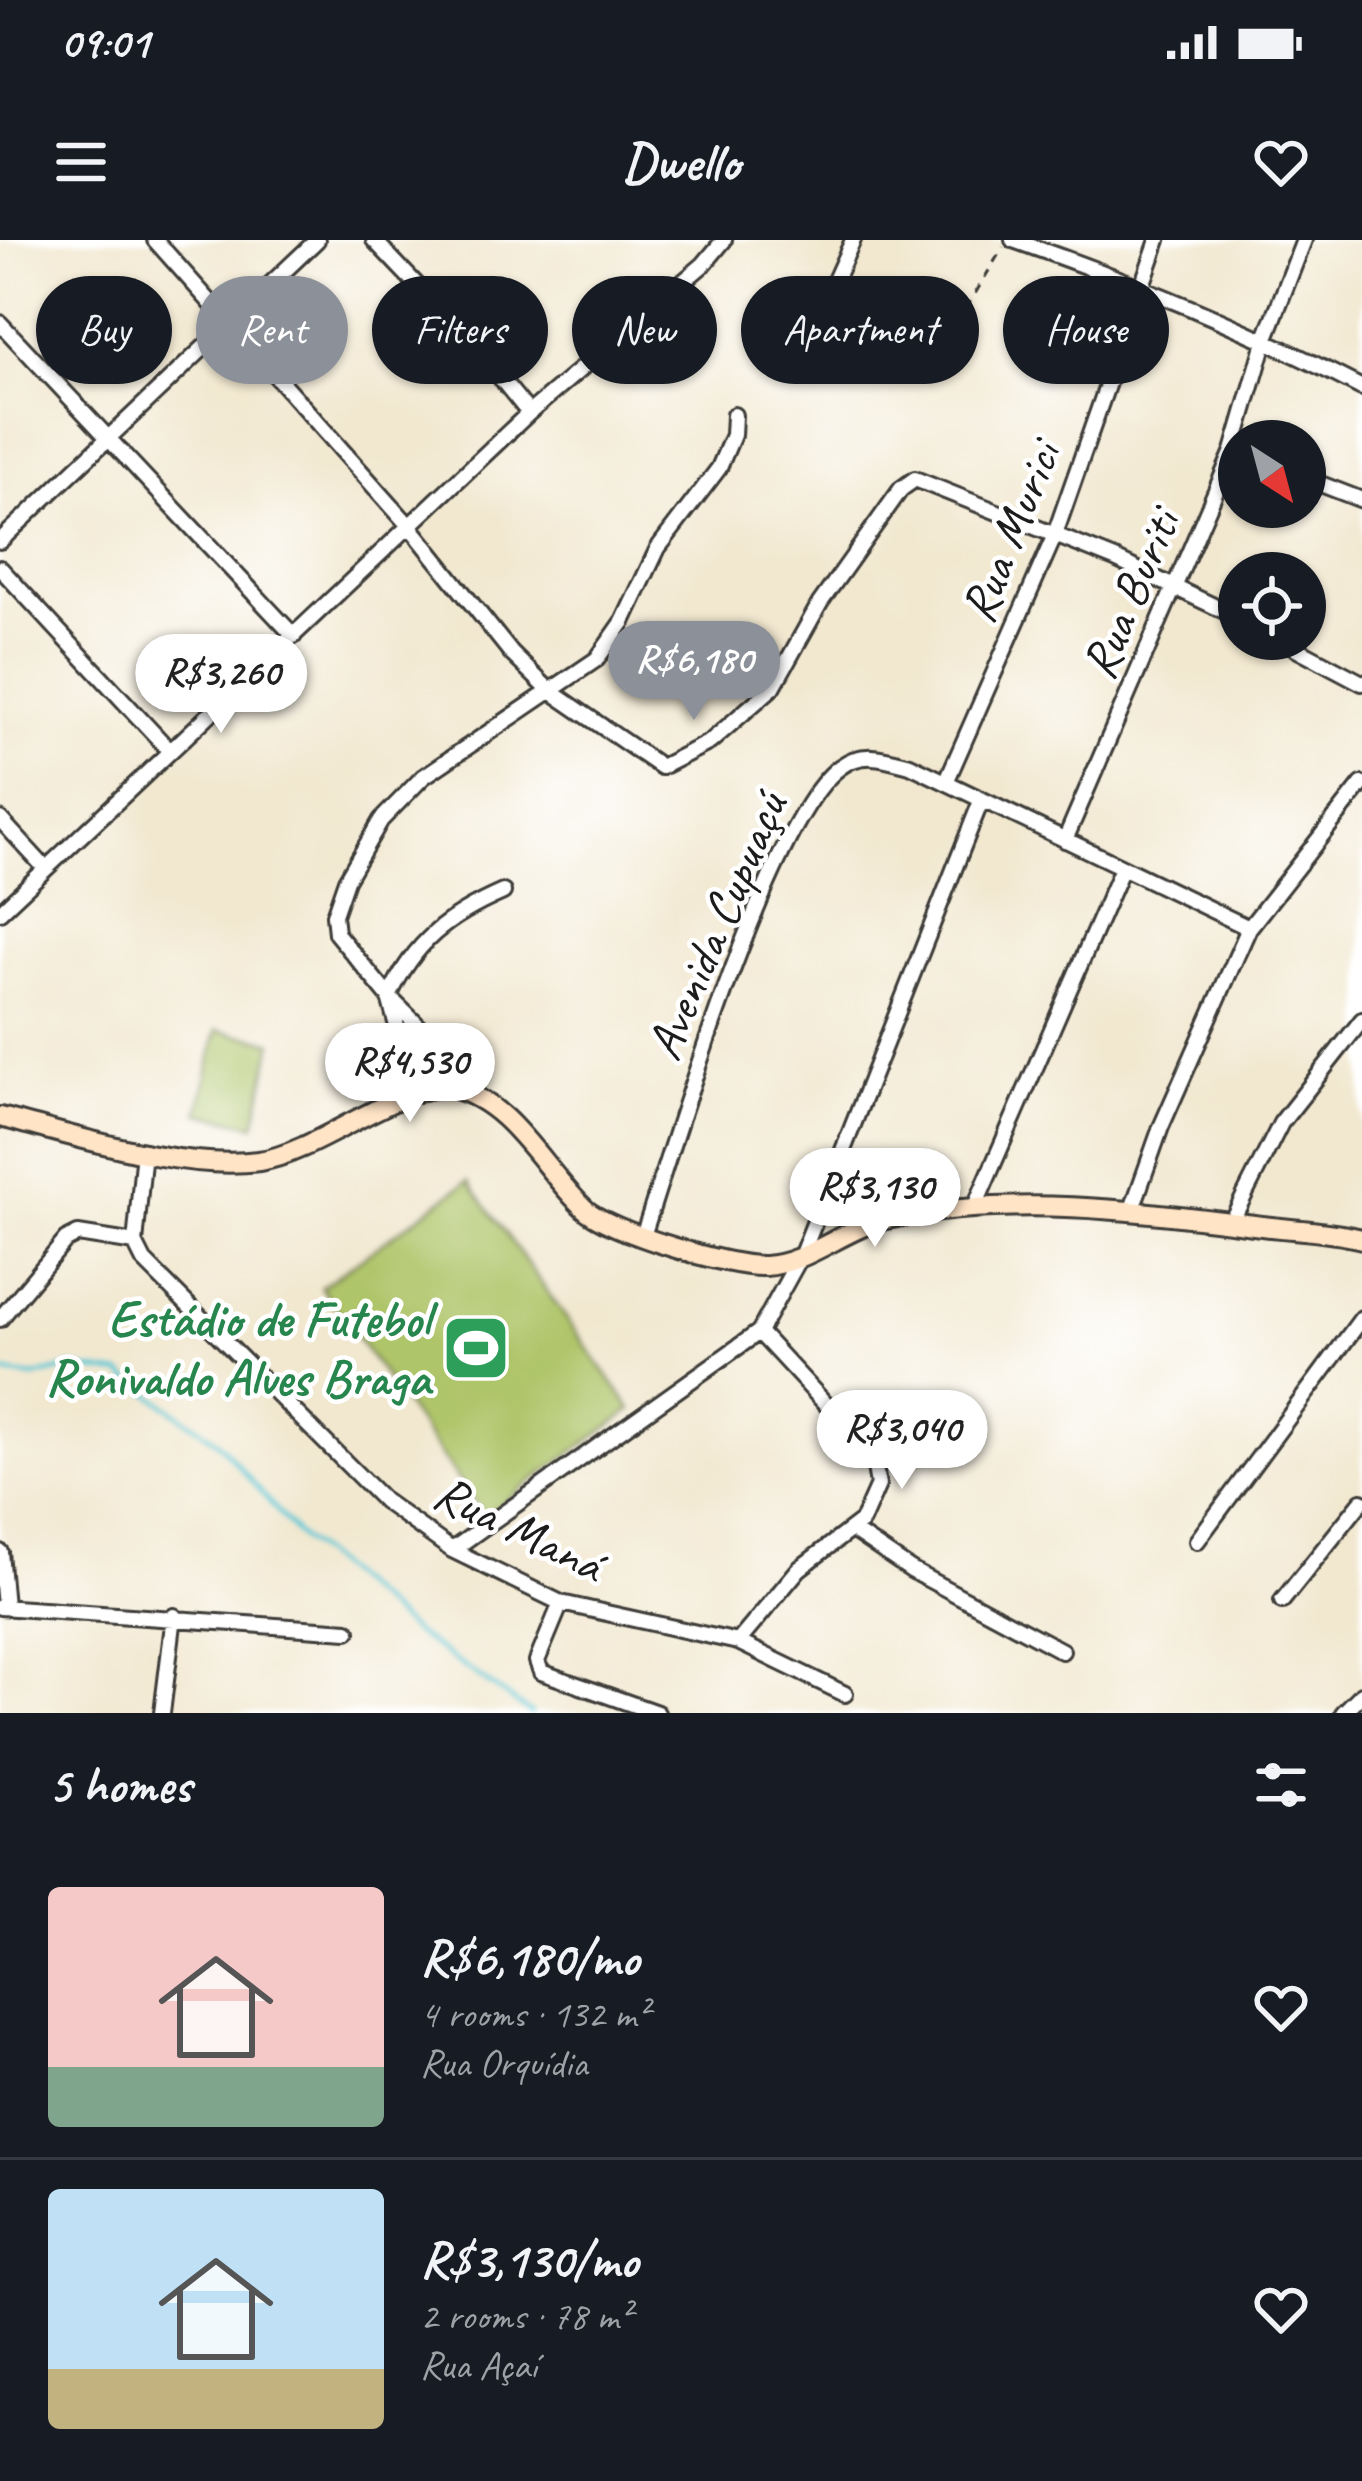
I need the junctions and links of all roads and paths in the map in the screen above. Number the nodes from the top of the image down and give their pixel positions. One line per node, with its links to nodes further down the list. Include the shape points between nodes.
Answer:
1 (155, 240): 13 (street)
2 (316, 240): 9 (street)
3 (374, 240): 22 (street)
4 (724, 240): 22 (street)
5 (853, 240): 10 (street)
6 (1010, 240): 11 (street); 14 (path)
7 (1158, 240): 12 (street, Rua Murici)
8 (1304, 240): 17 (street, Rua Buriti)
9 (277, 276)
10 (837, 276)
11 (1116, 276)
12 (1146, 276)
13 (196, 285)
14 (979, 289)
15 (1169, 296): 17 (street)
16 (0, 322): 25 (street)
17 (1266, 338): 21 (street); 24 (street, Rua Buriti)
18 (196, 352): 25 (street)
19 (284, 384): 29 (street)
20 (1108, 384): 30 (street, Rua Murici)
21 (1362, 388)
22 (529, 413): 29 (street)
23 (734, 415): 38 (street, via 719,468 658,548 609,645 584,672)
24 (1244, 420)
25 (106, 438): 31 (street); 35 (street)
26 (1326, 486): 28 (street)
27 (1218, 494): 33 (street, Rua Buriti)
28 (1362, 500)
29 (412, 529): 35 (street); 38 (street)
30 (1054, 537): 33 (street); 38 (street, via 923,479 902,489 773,687 687,759 662,767); 40 (street, Rua Murici)
31 (0, 541)
32 (0, 568): 39 (street)
33 (1178, 586): 34 (street); 44 (street, Rua Buriti)
34 (1218, 607)
35 (294, 635): 39 (street)
36 (1319, 660): 37 (street)
37 (1362, 683)
38 (549, 690): 50 (street, via 401,797 346,880 336,933)
39 (170, 750): 45 (street)
40 (947, 780): 42 (street, Avenida Cupuaçú); 59 (street, Avenida Cupuaçú, via 885,758 858,758 832,773 766,889)
41 (1362, 784): 49 (street)
42 (981, 800): 44 (street, Avenida Cupuaçú); 62 (street)
43 (0, 819): 45 (street)
44 (1065, 840): 46 (street, Avenida Cupuaçú)
45 (45, 868): 48 (street)
46 (1122, 868): 49 (street, Avenida Cupuaçú); 56 (street)
47 (503, 892): 50 (street, via 438,926)
48 (0, 913)
49 (1249, 928): 57 (street)
50 (389, 997): 52 (street); 53 (street, via 449,1056)
51 (1362, 1020): 58 (street, via 1281,1123)
52 (415, 1092): 53 (street, via 449,1087); 55 (street, via 280,1157 238,1162)
53 (474, 1095): 59 (street, via 593,1216)
54 (0, 1117): 55 (street)
55 (144, 1151): 61 (street)
56 (976, 1204): 57 (street); 62 (street, via 884,1219)
57 (1132, 1209): 58 (street)
58 (1231, 1222): 60 (street)
59 (644, 1233): 62 (street, via 723,1263 765,1266)
60 (1362, 1239)
61 (135, 1243): 63 (street, via 78,1234 66,1240); 69 (street, Rua Maná, via 384,1501)
62 (802, 1254): 65 (street)
63 (0, 1318)
64 (1362, 1318): 68 (street)
65 (759, 1332): 67 (street, via 873,1455 878,1485); 69 (street)
66 (1362, 1501): 71 (street)
67 (852, 1530): 76 (street, via 799,1569); 77 (street)
68 (1197, 1541)
69 (452, 1550): 72 (street, Rua Maná)
70 (0, 1552): 73 (street)
71 (1282, 1601)
72 (561, 1603): 76 (street, Rua Maná); 81 (street, via 537,1661 541,1672)
73 (3, 1607): 74 (street)
74 (174, 1616): 75 (street); 80 (street)
75 (348, 1631)
76 (738, 1642): 78 (street, Rua Maná)
77 (1063, 1651)
78 (845, 1694)
79 (1362, 1694): 82 (street)
80 (162, 1713)
81 (657, 1713)
82 (1343, 1713)

